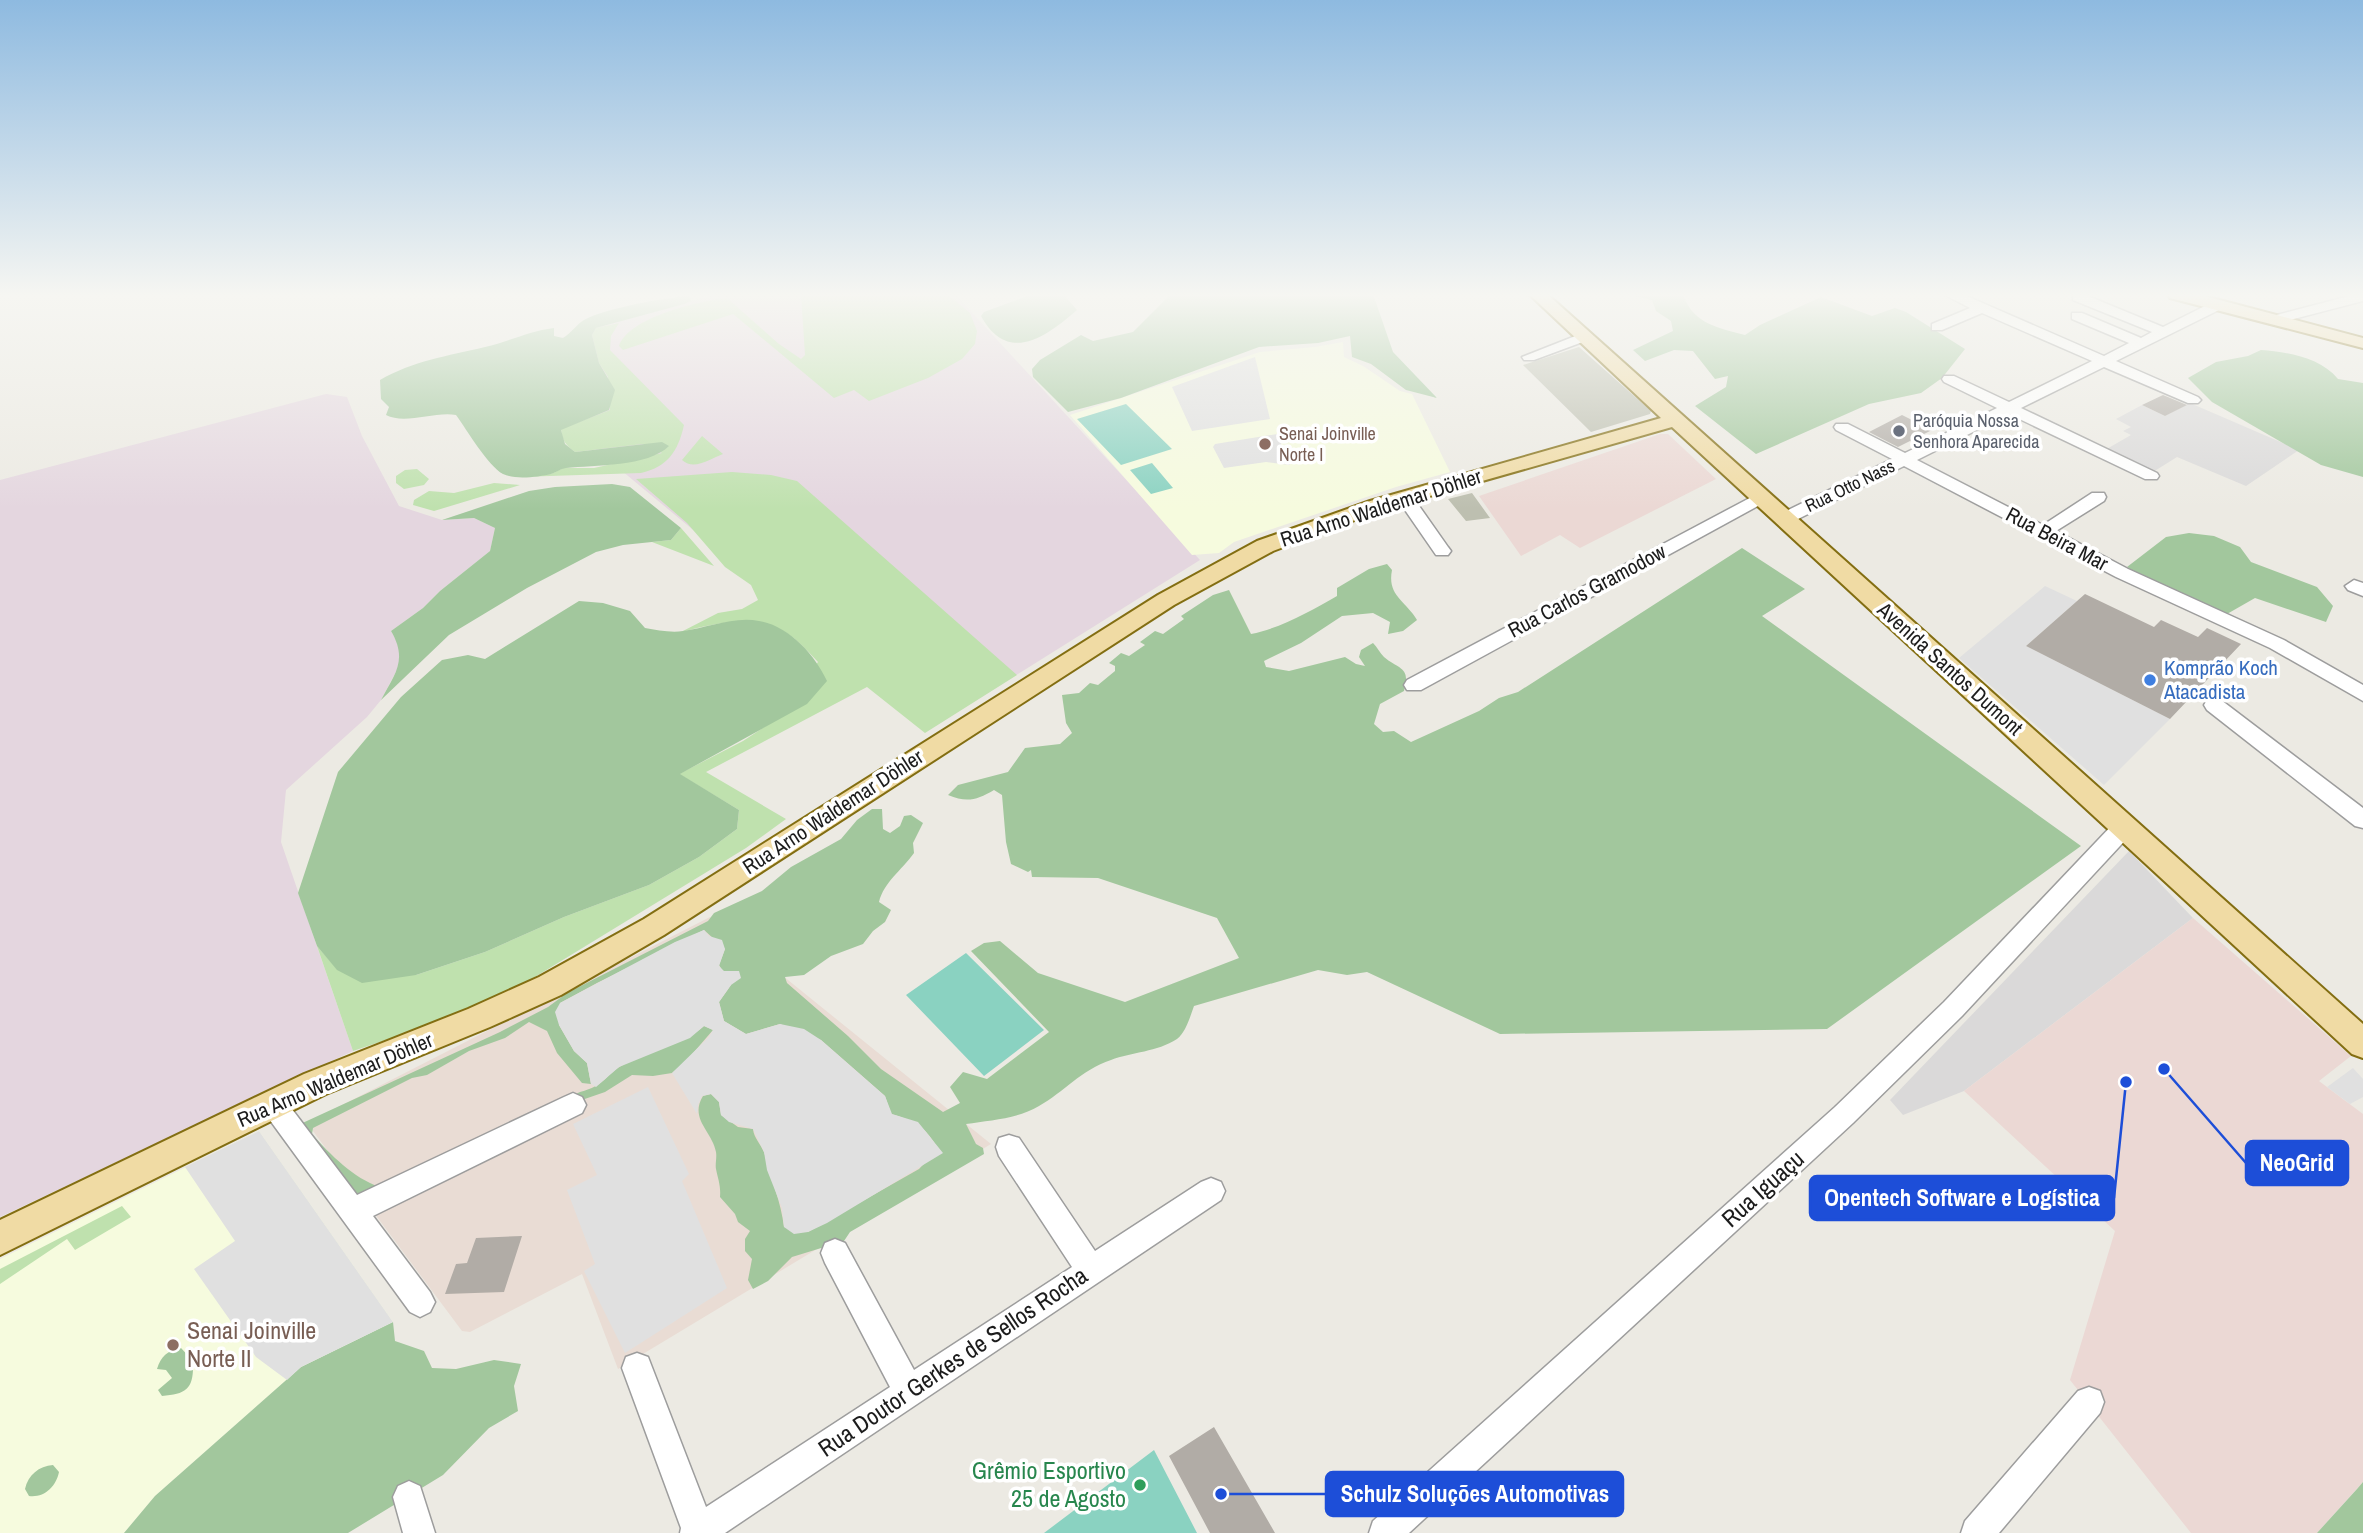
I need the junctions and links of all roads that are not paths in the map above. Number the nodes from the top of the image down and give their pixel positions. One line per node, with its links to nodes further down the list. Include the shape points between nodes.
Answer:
1 (1615, 366): 7 (main road, Avenida Santos Dumont)
2 (2095, 366): 6 (street, Rua Otto Nass)
3 (2114, 366): 5 (street)
4 (1949, 379): 6 (street)
5 (2193, 400)
6 (2010, 408): 9 (street, Rua Otto Nass); 10 (street)
7 (1675, 420): 11 (main road, Rua Arno Waldemar Döhler); 12 (main road, Avenida Santos Dumont)
8 (1842, 427): 9 (street, Rua Beira Mar)
9 (1904, 459): 14 (street, Rua Otto Nass); 15 (street, Rua Beira Mar)
10 (2151, 476)
11 (1404, 497): 16 (street); 23 (main road, Rua Arno Waldemar Döhler, via 1289,536 1199,580 654,927 572,974)
12 (1760, 497): 14 (main road, Avenida Santos Dumont); 17 (street, Rua Carlos Gramodow)
13 (2098, 497): 15 (street)
14 (1784, 519): 21 (main road, Avenida Santos Dumont)
15 (2043, 532): 18 (street, Rua Beira Mar, via 2277,644)
16 (1443, 551)
17 (1414, 685)
18 (2363, 694)
19 (2214, 705): 20 (street)
20 (2363, 820)
21 (2124, 827): 22 (main road, Avenida Santos Dumont); 38 (street, Rua Iguaçu, via 1953,1009 1861,1098)
22 (2363, 1044)
23 (273, 1104): 27 (street); 28 (main road, Rua Arno Waldemar Döhler)
24 (573, 1105): 27 (street)
25 (1009, 1147): 30 (street)
26 (1211, 1191): 30 (street, Rua Doutor Gerkes de Sellos Rocha)
27 (353, 1212): 31 (street)
28 (0, 1238)
29 (835, 1253): 33 (street)
30 (1091, 1270): 33 (street, Rua Doutor Gerkes de Sellos Rocha)
31 (420, 1302)
32 (637, 1368): 36 (street)
33 (909, 1392): 36 (street, Rua Doutor Gerkes de Sellos Rocha)
34 (2089, 1402): 39 (street)
35 (409, 1497): 37 (street)
36 (698, 1532)
37 (419, 1533)
38 (1385, 1533)
39 (1977, 1533)

